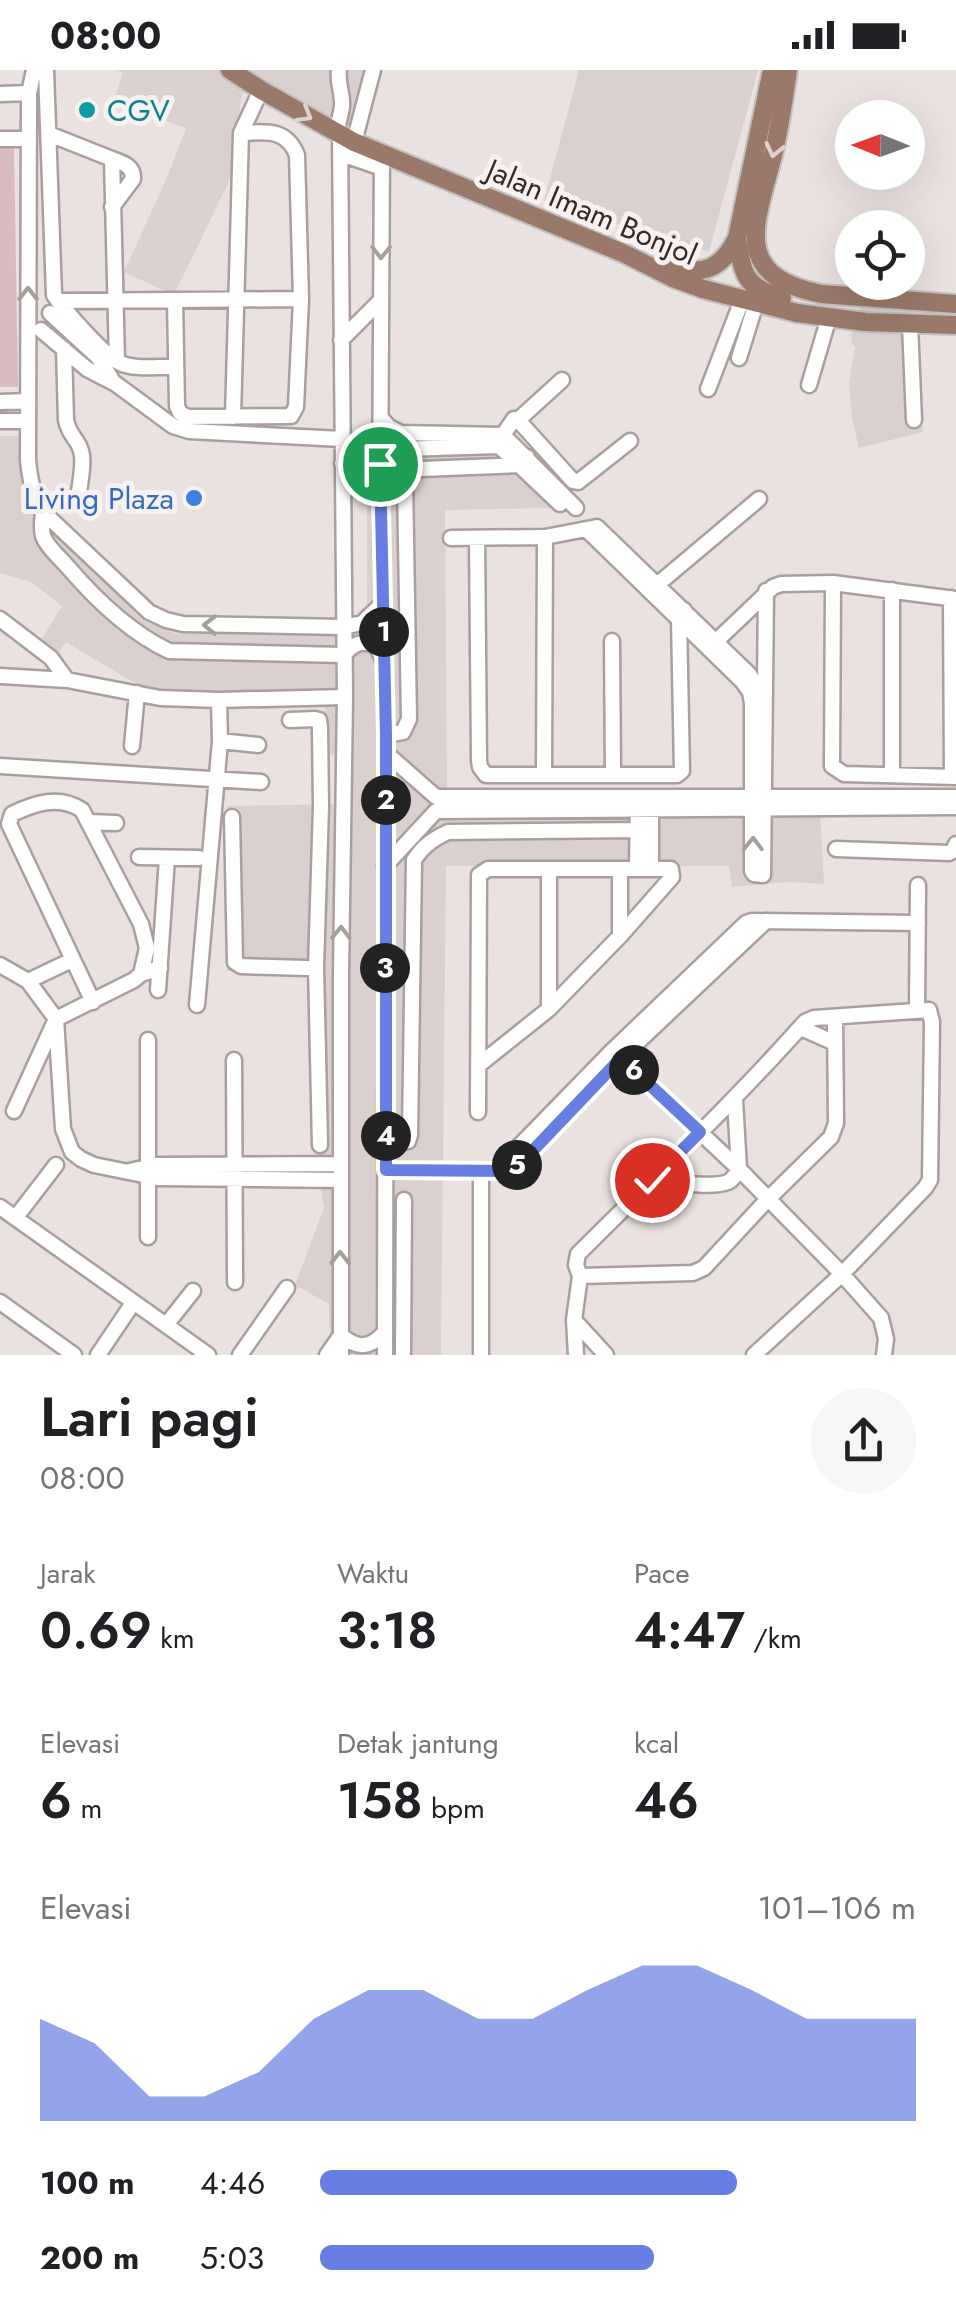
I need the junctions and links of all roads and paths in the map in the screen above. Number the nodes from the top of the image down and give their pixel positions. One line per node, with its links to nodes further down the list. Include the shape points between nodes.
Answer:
1 (34, 70): 9 (street)
2 (46, 70): 12 (street)
3 (230, 70): 8 (main road, Jalan Imam Bonjol)
4 (339, 70): 15 (street)
5 (373, 70): 15 (street)
6 (772, 70): 17 (main road)
7 (788, 70): 26 (main road, one-way to 26, via 755,228 763,266 800,290)
8 (261, 90): 11 (street); 15 (main road, Jalan Imam Bonjol, one-way to 15)
9 (29, 93): 10 (street); 13 (street)
10 (0, 94)
11 (240, 133): 19 (street, via 279,134 297,155); 22 (street)
12 (49, 134): 20 (street, via 129,166 133,175 112,208); 25 (street)
13 (29, 139): 14 (street); 33 (street, one-way to 13)
14 (0, 140)
15 (343, 141): 16 (main road, Jalan Imam Bonjol); 31 (street)
16 (382, 161): 18 (main road, Jalan Imam Bonjol); 23 (street, one-way to 23)
17 (737, 238): 18 (main road, via 717,265 700,271); 28 (main road, via 741,265 761,292)
18 (624, 253): 24 (main road, Jalan Imam Bonjol, via 672,278)
19 (301, 299): 22 (street); 43 (street, via 294,412)
20 (115, 300): 21 (street); 25 (street); 35 (street)
21 (175, 300): 22 (street); 36 (street)
22 (237, 300): 43 (street)
23 (381, 300): 31 (street); 44 (street)
24 (749, 302): 27 (main road, Jalan Imam Bonjol); 34 (street); 40 (street)
25 (55, 304): 30 (street); 35 (street); 38 (street)
26 (956, 304)
27 (830, 317): 29 (main road, Jalan Imam Bonjol); 39 (street)
28 (956, 322): 29 (main road, Jalan Imam Bonjol)
29 (910, 324): 46 (street)
30 (41, 330): 32 (street); 33 (street)
31 (341, 340): 50 (street)
32 (64, 349): 38 (street); 57 (street, via 66,420 82,455)
33 (28, 358): 42 (street)
34 (740, 358)
35 (117, 361): 36 (street)
36 (176, 367): 43 (street, via 180,414)
37 (562, 380): 45 (street)
38 (116, 384): 50 (street, via 189,431)
39 (809, 385)
40 (708, 390)
41 (0, 402): 42 (street)
42 (28, 402): 48 (street)
43 (234, 417)
44 (381, 418): 49 (street, via 401,433); 54 (street)
45 (518, 420): 49 (street); 51 (street, via 573,482)
46 (914, 420)
47 (0, 421): 48 (street)
48 (28, 421): 59 (street, via 31,486)
49 (504, 435): 52 (street)
50 (342, 439): 53 (street)
51 (630, 440)
52 (523, 461): 54 (street, via 490,446 401,448); 58 (street); 88 (street, via 408,474 409,719 403,732)
53 (342, 463): 56 (street); 74 (street)
54 (380, 464): 56 (street)
55 (759, 499): 65 (street)
56 (380, 502): 69 (street)
57 (78, 504)
58 (573, 511)
59 (43, 512): 70 (street); 75 (street, via 44,539 53,551)
60 (545, 537): 62 (street); 63 (street, via 592,529); 97 (street)
61 (450, 538): 62 (street)
62 (477, 538): 97 (street, via 480,768 486,774)
63 (626, 560): 65 (street); 71 (street)
64 (833, 583): 66 (street); 67 (street, via 780,584); 96 (street, via 832,766 844,774)
65 (658, 584): 71 (street)
66 (892, 590): 68 (street); 96 (street)
67 (766, 592): 77 (street); 86 (street)
68 (953, 598): 98 (street)
69 (383, 603): 74 (street, via 362,623); 80 (street)
70 (149, 612): 73 (street, one-way to 70, via 184,624); 75 (street)
71 (682, 615): 77 (street); 95 (street, via 682,771)
72 (0, 619): 82 (street, via 51,658)
73 (264, 626): 74 (street); 78 (street)
74 (343, 627): 79 (street)
75 (135, 630): 78 (street, via 169,650)
76 (612, 640): 95 (street)
77 (712, 645): 86 (street, via 749,674); 92 (street, via 750,692)
78 (264, 654): 79 (street)
79 (344, 656): 80 (street, via 356,644 369,643); 84 (street)
80 (384, 660): 88 (street)
81 (0, 676): 82 (street)
82 (66, 680): 83 (street)
83 (137, 693): 85 (street); 91 (street)
84 (345, 697): 85 (street); 153 (street, one-way to 84)
85 (219, 700): 89 (street)
86 (765, 702): 92 (street)
87 (290, 720): 146 (street, via 320,724)
88 (386, 736): 93 (street)
89 (220, 740): 90 (street); 99 (street)
90 (258, 745)
91 (132, 746)
92 (758, 746): 102 (street)
93 (386, 753): 104 (street); 115 (street)
94 (0, 766): 99 (street)
95 (613, 775): 97 (street)
96 (892, 775): 98 (street)
97 (544, 776)
98 (954, 777)
99 (216, 778): 100 (street); 130 (street)
100 (261, 782)
101 (956, 797): 102 (street)
102 (759, 802): 103 (street); 105 (street)
103 (645, 803): 104 (street); 109 (street); 116 (street)
104 (436, 804): 115 (street)
105 (956, 807)
106 (232, 817): 125 (street, via 235,962)
107 (90, 822): 108 (street); 122 (street, via 77,806 44,802 9,819); 126 (street, via 141,924 147,948)
108 (116, 824)
109 (638, 830): 116 (street); 145 (street, via 448,832 420,851 414,860 410,1135 404,1143)
110 (836, 849): 111 (street)
111 (955, 849)
112 (139, 857): 113 (street)
113 (168, 858): 114 (street); 124 (street)
114 (199, 858)
115 (385, 866): 145 (street)
116 (644, 869): 118 (street); 121 (street, via 673,872)
117 (550, 870): 118 (street); 131 (street); 140 (street, via 488,869 479,875)
118 (620, 870): 121 (street)
119 (918, 886): 120 (street)
120 (918, 922): 132 (street); 138 (street, via 766,921)
121 (620, 936): 131 (street)
122 (72, 960): 127 (street); 129 (street)
123 (0, 965): 127 (street)
124 (160, 968): 126 (street); 128 (street)
125 (307, 968)
126 (140, 974): 129 (street)
127 (28, 981): 134 (street)
128 (158, 990)
129 (92, 1002): 134 (street)
130 (197, 1005)
131 (549, 1009): 140 (street)
132 (917, 1010): 133 (street); 162 (street, via 928,1010 932,1022 930,1180)
133 (835, 1017): 135 (street, via 814,1018); 137 (street)
134 (56, 1019): 142 (street); 151 (street, via 63,1129 72,1152 94,1165)
135 (800, 1028): 137 (street); 141 (street)
136 (148, 1040): 151 (street)
137 (835, 1043): 156 (street, via 835,1130)
138 (617, 1054): 144 (street); 150 (street, via 520,1164)
139 (234, 1060): 152 (street)
140 (480, 1064): 143 (street)
141 (735, 1100): 144 (street); 148 (street)
142 (14, 1111)
143 (478, 1112)
144 (700, 1132): 148 (street); 154 (street)
145 (386, 1144): 149 (street)
146 (320, 1146)
147 (56, 1165): 158 (street)
148 (739, 1169): 154 (street, via 727,1182); 156 (street)
149 (386, 1170): 150 (street); 159 (street)
150 (488, 1171): 183 (street)
151 (148, 1172): 152 (street); 161 (street)
152 (235, 1172): 153 (street); 164 (street)
153 (340, 1172): 174 (street, one-way to 153)
154 (652, 1180): 163 (street, via 578,1254)
155 (404, 1200): 160 (street)
156 (767, 1200): 162 (street); 163 (street, via 699,1271)
157 (0, 1207): 158 (street)
158 (16, 1218): 170 (street)
159 (385, 1230): 160 (street); 167 (street)
160 (403, 1230): 168 (street)
161 (148, 1236)
162 (842, 1274): 186 (street); 187 (street, via 880,1318)
163 (580, 1276): 171 (street)
164 (235, 1282)
165 (286, 1288): 178 (street)
166 (193, 1290): 172 (street)
167 (385, 1292): 168 (street); 173 (street)
168 (403, 1294): 182 (street)
169 (0, 1302): 175 (street)
170 (133, 1303): 172 (street); 176 (street)
171 (574, 1320): 184 (street); 185 (street)
172 (166, 1326): 177 (street)
173 (384, 1333): 174 (street, via 363,1346); 181 (street)
174 (341, 1334): 179 (street); 180 (street)
175 (74, 1355)
176 (98, 1355)
177 (208, 1355)
178 (240, 1355)
179 (327, 1355)
180 (340, 1355)
181 (385, 1355)
182 (403, 1355)
183 (481, 1355)
184 (576, 1355)
185 (606, 1355)
186 (754, 1355)
187 (884, 1355)

